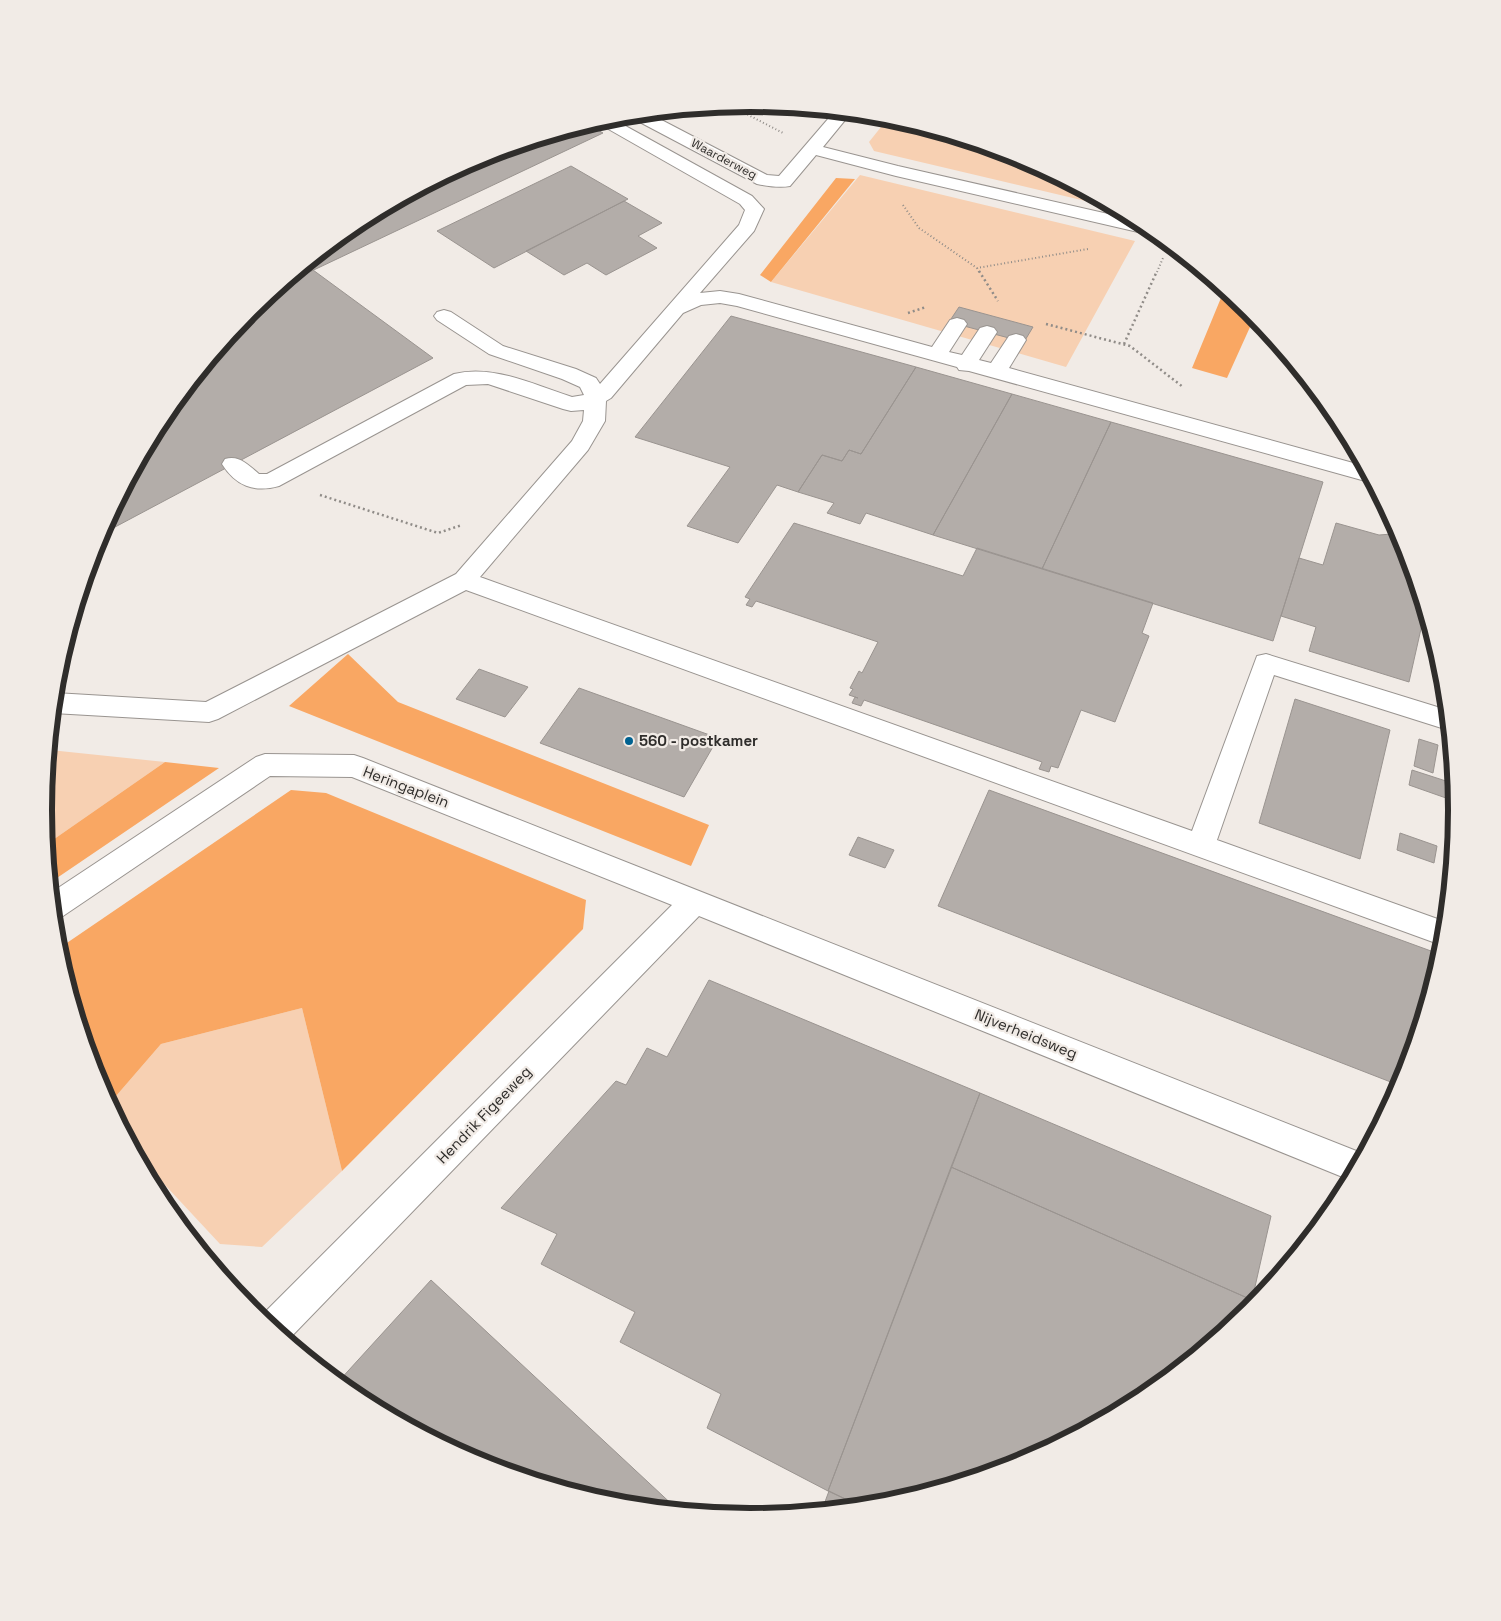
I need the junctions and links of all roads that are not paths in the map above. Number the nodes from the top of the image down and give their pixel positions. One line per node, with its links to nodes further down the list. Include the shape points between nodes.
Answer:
1 (838, 118): 4 (street, Waarderweg)
2 (649, 120): 4 (street, Waarderweg, via 763,180 784,182)
3 (614, 126): 6 (street, via 746,200 755,210 747,226)
4 (812, 149): 5 (street)
5 (1128, 224)
6 (676, 309): 9 (street, via 697,299 720,297 739,300); 10 (street, via 604,393)
7 (444, 316): 10 (street, via 496,350 589,383)
8 (986, 332): 9 (street); 9 (street); 9 (street)
9 (966, 364): 12 (street)
10 (596, 398): 11 (street, via 587,403 571,404 490,378 461,379 271,481 254,482); 13 (street, via 594,420 580,445)
11 (233, 464)
12 (1361, 473)
13 (464, 580): 14 (street, via 209,712); 16 (street)
14 (61, 703)
15 (1443, 718): 16 (street, via 1266,663)
16 (1201, 846): 19 (street)
17 (695, 901): 18 (street, Heringaplein, via 354,766 265,766); 20 (street, Nijverheidsweg); 21 (street, Hendrik Figeeweg)
18 (58, 903)
19 (1438, 931)
20 (1352, 1165)
21 (279, 1324)

